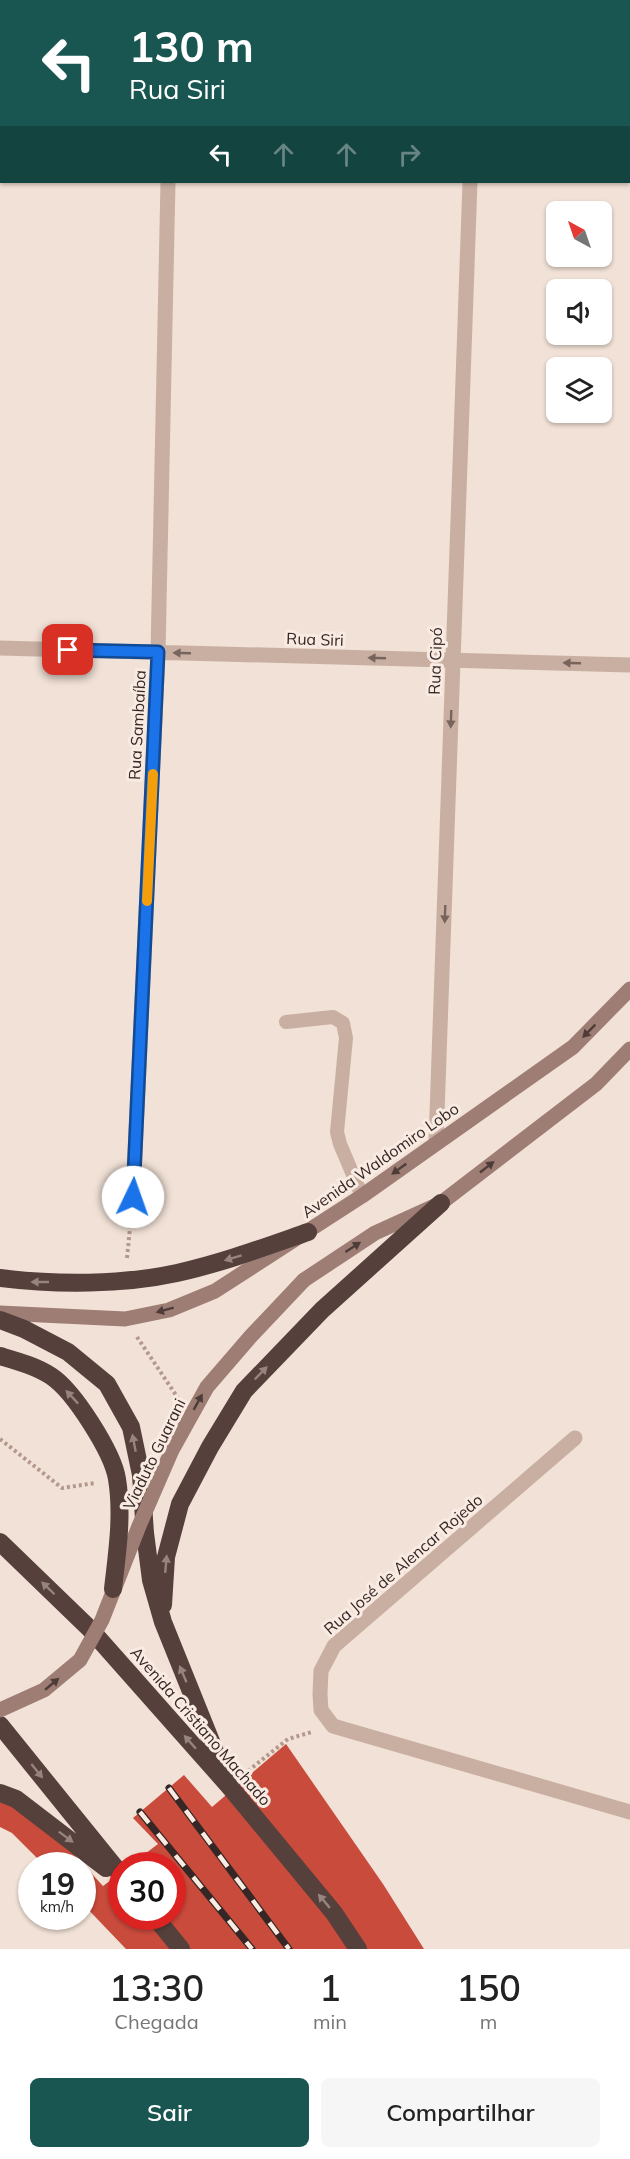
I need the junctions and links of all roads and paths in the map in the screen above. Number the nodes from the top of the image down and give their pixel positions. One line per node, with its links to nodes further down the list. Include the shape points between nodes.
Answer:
1 (168, 183): 4 (street, Rua Sambaíba)
2 (470, 183): 5 (street, Rua Cipó)
3 (0, 648): 4 (street, Rua Siri)
4 (158, 652): 5 (street, Rua Siri, one-way to 4); 12 (street, Rua Sambaíba)
5 (453, 660): 6 (street, Rua Siri, one-way to 5); 10 (street, Rua Cipó, one-way to 10)
6 (630, 665)
7 (630, 989): 10 (main road, Avenida Waldomiro Lobo, one-way to 10, via 573,1047)
8 (286, 1022): 11 (lane, via 333,1017 343,1023 346,1038 337,1132)
9 (630, 1049): 13 (main road, one-way to 9, via 596,1084)
10 (436, 1142): 11 (main road, Avenida Waldomiro Lobo, one-way to 11)
11 (362, 1196): 14 (main road, Avenida Waldomiro Lobo)
12 (133, 1197)
13 (441, 1203): 21 (main road, Viaduto Guarani, one-way to 13, bridge, via 172,1450 207,1387 251,1335 304,1280 375,1233); 22 (highway, one-way to 13, via 166,1557 180,1504 244,1391 322,1310)
14 (308, 1232): 15 (highway, one-way to 15, via 231,1259 125,1281 31,1282); 16 (main road, Avenida Waldomiro Lobo, one-way to 16, via 215,1291 169,1310 125,1319)
15 (0, 1278)
16 (0, 1313)
17 (0, 1320): 22 (highway, one-way to 17, via 151,1580 141,1475 131,1427 107,1384 68,1352)
18 (0, 1356): 21 (highway, one-way to 18, bridge, via 120,1534 117,1478 99,1436 77,1402 52,1376)
19 (575, 1438): 25 (street, Rua José de Alencar Rojedo, via 333,1646 321,1671 320,1694 321,1710)
20 (0, 1542): 26 (highway, Avenida Cristiano Machado, one-way to 20, via 90,1629)
21 (113, 1589): 23 (main road, Viaduto Guarani, one-way to 21, bridge, via 44,1690 80,1660 102,1620)
22 (163, 1622): 26 (highway, one-way to 22)
23 (0, 1710)
24 (0, 1725): 29 (highway, one-way to 29)
25 (333, 1726): 26 (path, via 288,1739); 28 (street)
26 (229, 1786): 33 (highway, Avenida Cristiano Machado, one-way to 26, via 334,1913)
27 (0, 1793): 30 (highway, one-way to 30, via 16,1799)
28 (630, 1812)
29 (108, 1860)
30 (108, 1868)
31 (166, 1930): 32 (highway)
32 (181, 1949)
33 (358, 1949)

